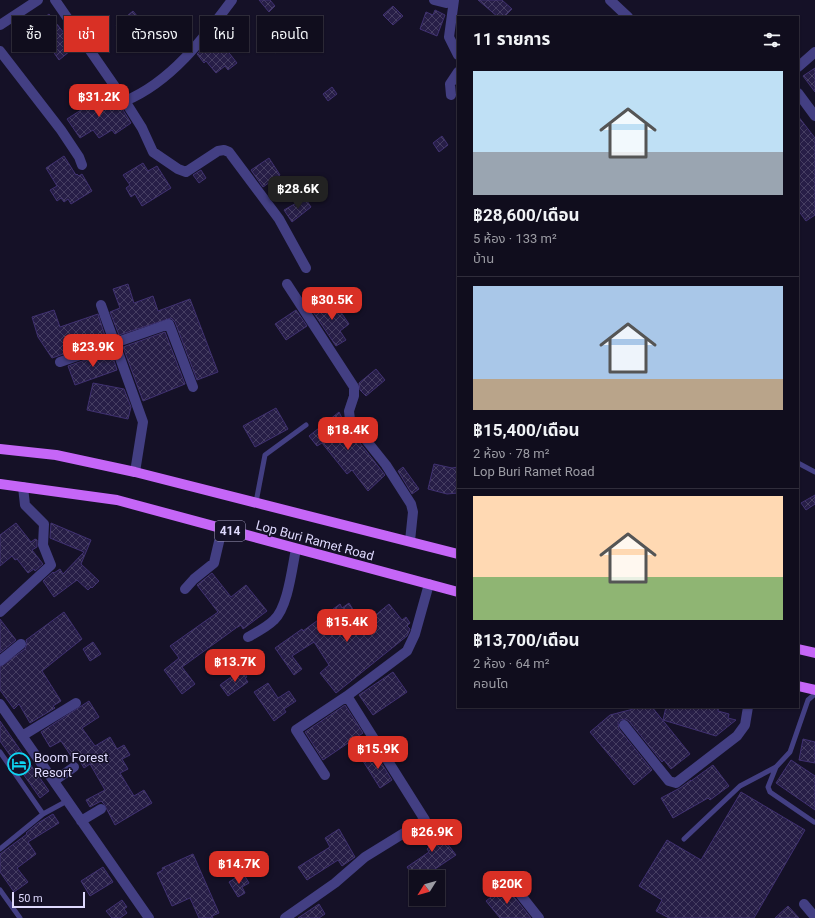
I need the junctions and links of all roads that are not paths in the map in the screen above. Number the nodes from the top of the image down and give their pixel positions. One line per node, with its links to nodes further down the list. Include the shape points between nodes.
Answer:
1 (38, 0): 8 (street)
2 (55, 0): 16 (street)
3 (232, 0): 16 (street, via 185,58 148,90)
4 (434, 0): 5 (street, via 446,3)
5 (454, 0): 10 (street, via 449,37)
6 (610, 0): 7 (street)
7 (627, 16)
8 (0, 24)
9 (0, 51): 18 (street, via 61,130)
10 (457, 52)
11 (815, 52): 12 (street)
12 (799, 66)
13 (457, 74): 15 (street, via 450,84)
14 (799, 94): 17 (street)
15 (451, 95)
16 (125, 101): 19 (street, via 153,152 178,169 188,172 218,150 229,152 279,219)
17 (815, 116)
18 (82, 165)
19 (306, 268)
20 (287, 284): 34 (street, via 354,386 349,411 352,424 386,464 412,504 414,512)
21 (101, 304): 22 (street)
22 (115, 343): 23 (street); 24 (street, via 169,324); 28 (street, via 143,422)
23 (60, 362)
24 (193, 387)
25 (306, 425): 32 (lane, via 265,454)
26 (0, 449): 28 (main road, Lop Buri Ramet Road, via 56,455)
27 (799, 464): 29 (lane)
28 (135, 472): 32 (main road, Lop Buri Ramet Road)
29 (815, 472)
30 (0, 484): 31 (main road, Lop Buri Ramet Road / 414)
31 (24, 487): 33 (main road, Lop Buri Ramet Road / 414, via 117,500); 40 (street, via 25,505 44,524 43,545 51,566)
32 (256, 502): 34 (main road, Lop Buri Ramet Road)
33 (222, 529): 35 (main road, Lop Buri Ramet Road / 414); 38 (street, via 214,563)
34 (410, 541): 36 (main road, Lop Buri Ramet Road)
35 (296, 549): 37 (main road, Lop Buri Ramet Road / 414); 41 (street, via 284,603 278,616 269,625)
36 (457, 554)
37 (429, 584): 39 (main road, Lop Buri Ramet Road / 414); 49 (street, via 415,634 407,651)
38 (185, 589)
39 (457, 592)
40 (0, 612)
41 (248, 637)
42 (21, 644): 45 (street)
43 (799, 649): 44 (main road)
44 (815, 653)
45 (0, 660)
46 (799, 686): 47 (main road)
47 (815, 690)
48 (815, 694): 56 (lane, via 808,700 790,752)
49 (346, 696): 58 (street, via 296,730); 70 (street, via 425,820 365,857 335,883)
50 (76, 703): 54 (street)
51 (0, 704): 54 (street)
52 (748, 708): 53 (street, via 745,725 737,736 676,783 669,781)
53 (624, 725)
54 (22, 736): 59 (street)
55 (0, 752): 62 (lane)
56 (776, 766): 64 (lane, via 768,787 770,792); 65 (lane, via 740,786)
57 (74, 767): 59 (street)
58 (325, 775)
59 (54, 781): 60 (street)
60 (67, 801): 62 (lane); 63 (street)
61 (101, 809): 63 (street)
62 (43, 814): 66 (lane)
63 (81, 821): 73 (street)
64 (814, 822)
65 (684, 839)
66 (0, 849)
67 (516, 889): 74 (street)
68 (0, 890): 72 (lane)
69 (804, 904): 71 (street)
70 (287, 917)
71 (815, 917)
72 (20, 918)
73 (148, 918)
74 (540, 918)

